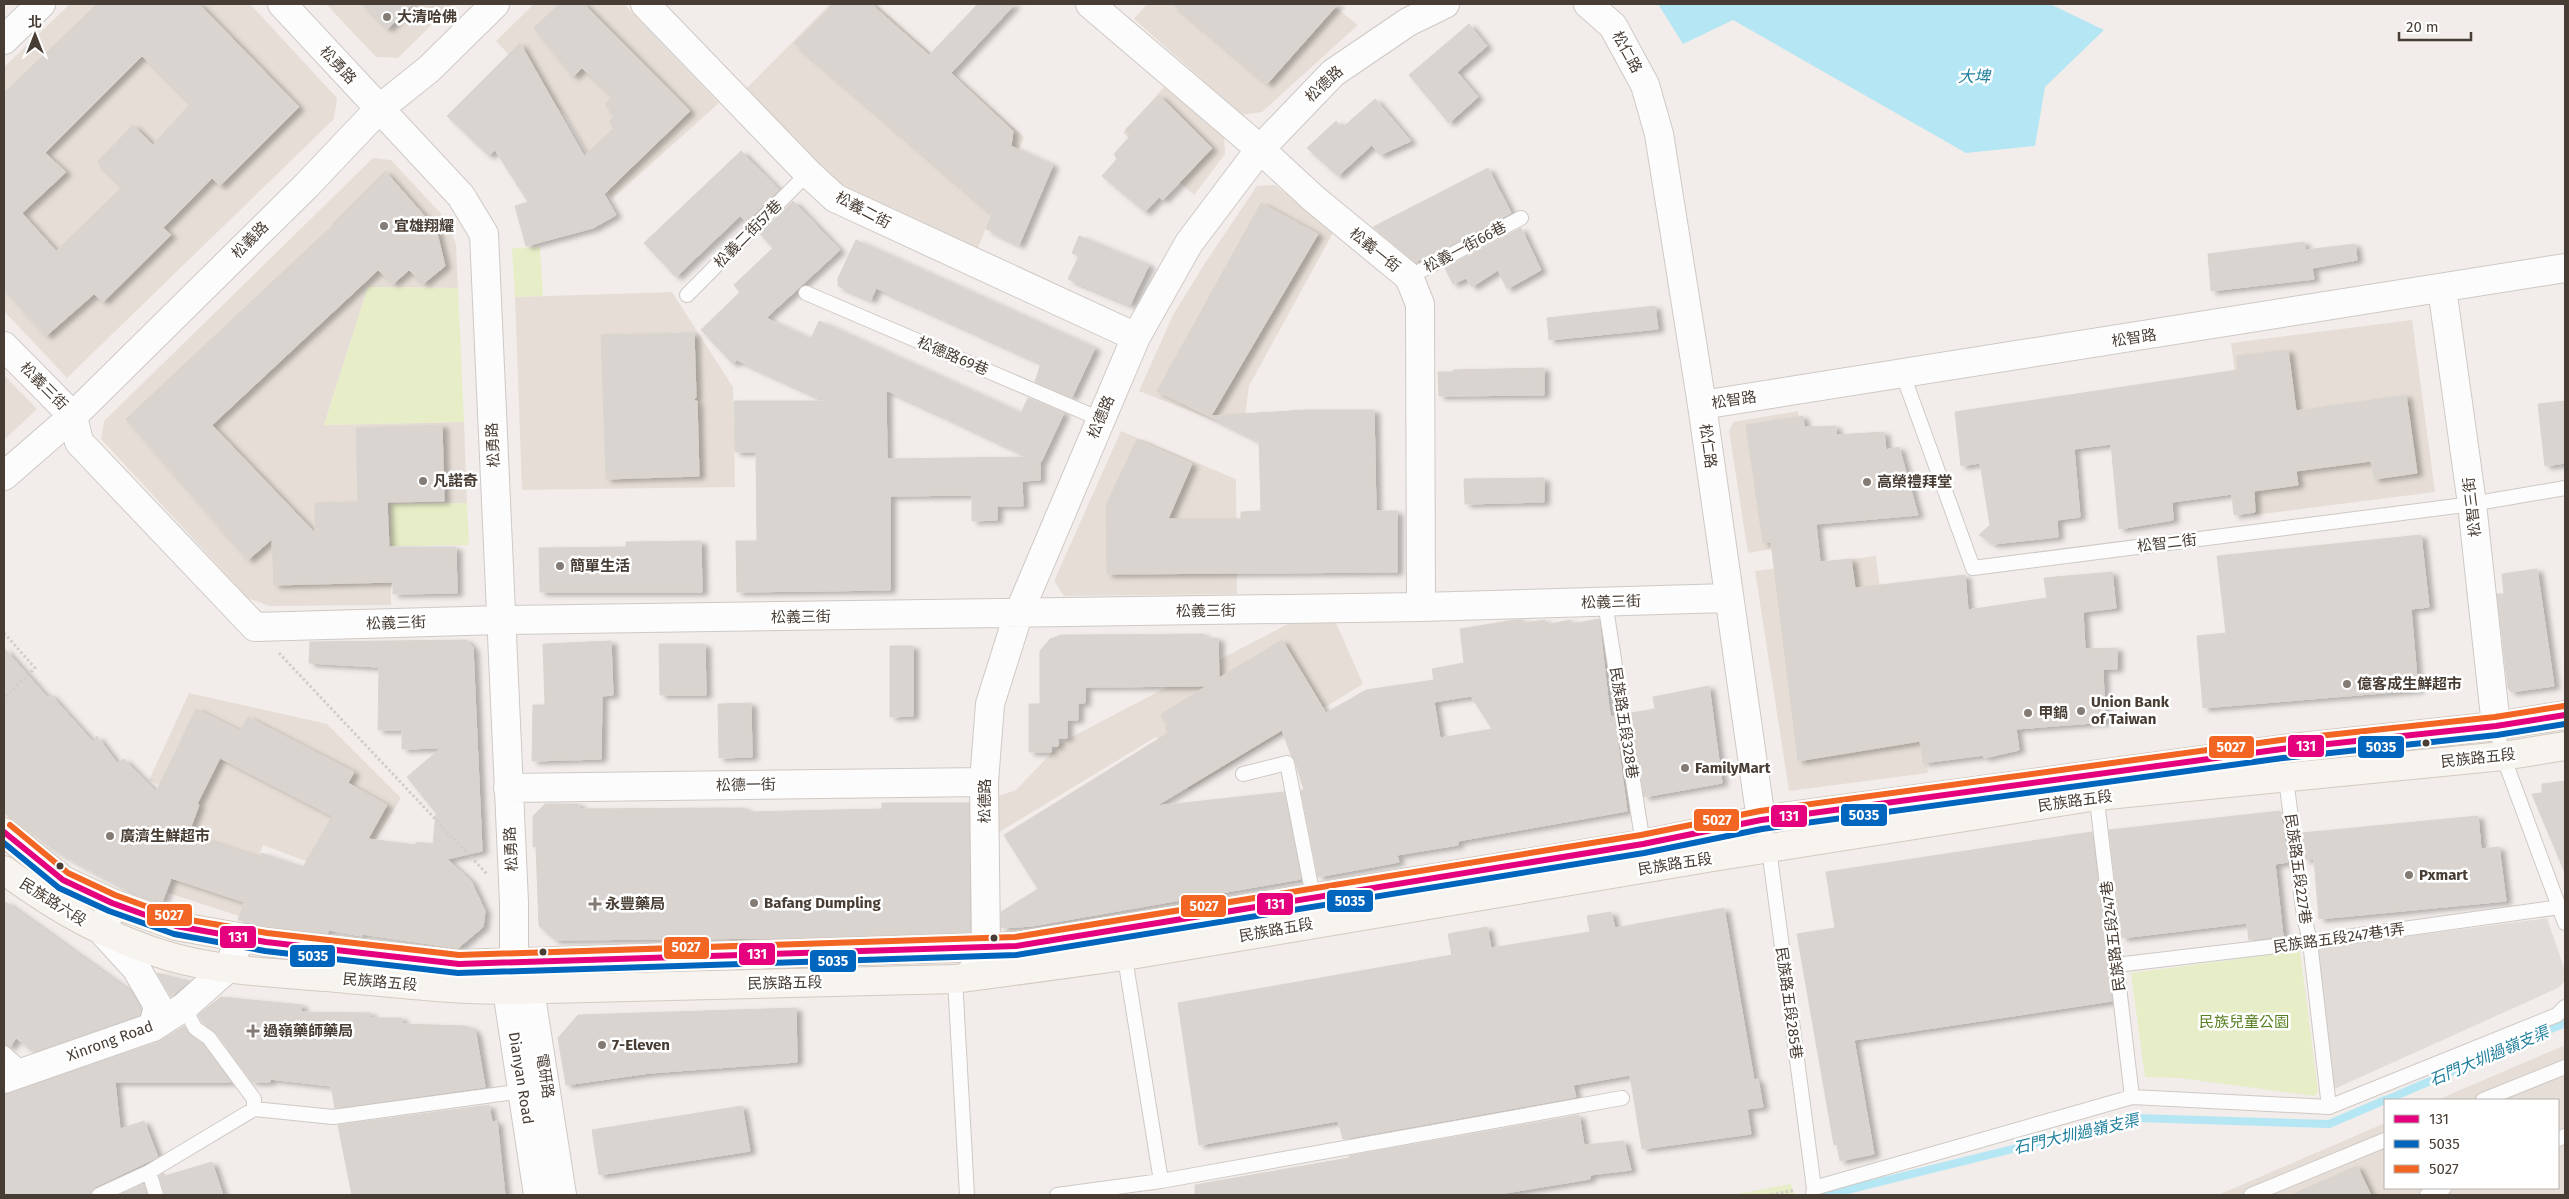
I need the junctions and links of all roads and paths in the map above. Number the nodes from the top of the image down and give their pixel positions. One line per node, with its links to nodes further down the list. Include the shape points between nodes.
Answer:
1 (42, 4): 8 (street)
2 (282, 4): 9 (street, 松勇路)
3 (495, 4): 9 (street, 松義路, via 429,69)
4 (645, 4): 11 (street, 松義二街)
5 (1090, 4): 10 (street, 松義一街)
6 (1445, 4): 10 (street, 松德路, via 1408,22 1333,73)
7 (1588, 4): 21 (street, 松仁路, via 1613,26 1647,93 1659,134)
8 (4, 40)
9 (379, 109): 22 (street, 松義路); 31 (street, 松勇路, via 461,196 484,234)
10 (1260, 150): 14 (street, 松義一街); 18 (street, 松德路, via 1189,244)
11 (808, 173): 17 (lane, 松義二街57巷); 18 (street, 松義二街, via 835,198 855,209)
12 (1521, 218): 14 (lane, 松義一街66巷)
13 (2565, 268): 15 (street, 松智路)
14 (1409, 276): 29 (street, 松義一街, via 1420,304)
15 (2442, 288): 20 (street, 松智路); 26 (street, 松智三街)
16 (806, 293): 23 (lane, 松德路69巷)
17 (688, 295)
18 (1136, 337): 23 (street, 松德路)
19 (4, 346): 22 (street, 松義三街)
20 (1903, 374): 21 (street, 松智路); 26 (lane, 松智二街, via 1973,568)
21 (1702, 405): 27 (street, 松仁路)
22 (73, 416): 24 (street, 松義路); 32 (street, 松義三街, via 79,442)
23 (1100, 418): 30 (street, 松德路)
24 (4, 476)
25 (2565, 488): 26 (lane, 松智二街)
26 (2472, 504): 36 (street, 松智三街)
27 (1728, 598): 28 (street, 松義三街); 45 (street, 松仁路)
28 (1605, 602): 29 (street, 松義三街); 47 (lane, 民族路五段328巷)
29 (1421, 607): 30 (street, 松義三街)
30 (1018, 614): 31 (street, 松義三街); 42 (street, 松德路, via 990,704)
31 (501, 620): 32 (street, 松義三街); 44 (street, 松勇路)
32 (255, 627): 54 (path)
33 (4, 634): 34 (path, via 35,668)
34 (4, 698)
35 (2565, 715): 36 (main road, 民族路五段)
36 (2496, 726): 38 (main road, 民族路五段); 39 (lane)
37 (2565, 746): 39 (main road, 民族路五段)
38 (2282, 749): 41 (lane, 民族路五段227巷); 43 (main road, 民族路五段)
39 (2503, 756): 41 (main road, 民族路五段); 55 (lane)
40 (1243, 774): 52 (lane, via 1287,763)
41 (2286, 779): 43 (main road, 民族路五段); 60 (lane, 民族路五段227巷)
42 (984, 782): 44 (street, 松德一街); 61 (street, 松德路)
43 (2096, 785): 45 (main road, 民族路五段); 48 (main road, 民族路五段); 64 (lane, 民族路五段247巷)
44 (508, 788): 54 (street, 松勇路)
45 (1761, 820): 47 (main road, 民族路五段); 48 (lane, 民族路五段285巷)
46 (4, 832): 49 (main road, 民族路六段)
47 (1643, 844): 52 (main road, 民族路五段)
48 (1769, 849): 62 (main road, 民族路五段); 84 (lane, 民族路五段285巷)
49 (35, 859): 50 (lane); 53 (main road, 民族路六段, via 63,880)
50 (4, 866)
51 (4, 870): 58 (main road, 民族路六段, via 48,902)
52 (1313, 896): 57 (main road, 民族路五段)
53 (112, 902): 58 (street); 59 (main road, 民族路六段, via 176,926)
54 (514, 902): 63 (street, 松勇路)
55 (2560, 907): 56 (lane); 60 (lane, 民族路五段247巷1弄)
56 (2565, 923)
57 (1122, 928): 61 (main road, 民族路五段, via 1016,946); 62 (lane)
58 (103, 932): 65 (main road, 民族路五段, via 171,957); 70 (street, via 136,968 158,1006)
59 (240, 939): 63 (main road, 民族路五段, via 459,964); 65 (street, Xinrong Road)
60 (2310, 942): 64 (lane, 民族路五段247巷1弄); 78 (lane, 民族路五段227巷)
61 (986, 947): 63 (main road, 民族路五段); 66 (lane)
62 (1125, 956): 66 (main road, 民族路五段); 82 (lane)
63 (514, 962): 67 (street, Dianyan Road)
64 (2116, 965): 75 (lane, 民族路五段247巷)
65 (228, 968): 67 (main road, 民族路五段, via 460,990); 69 (street, Xinrong Road)
66 (955, 979): 67 (main road, 民族路五段); 89 (lane)
67 (519, 990): 74 (street, Dianyan Road); 88 (street, 電研路)
68 (2565, 1007): 78 (lane, via 2557,1015)
69 (184, 1008): 70 (street, Xinrong Road); 79 (lane, via 195,1028 209,1038 254,1099)
70 (153, 1027): 73 (street, Xinrong Road)
71 (4, 1053): 73 (lane)
72 (2565, 1067): 77 (lane)
73 (15, 1076)
74 (523, 1090): 79 (lane, via 333,1117); 87 (street, Dianyan Road)
75 (2132, 1097): 78 (lane); 84 (lane)
76 (1622, 1098): 82 (lane)
77 (2485, 1099)
78 (2329, 1108)
79 (254, 1109): 81 (lane)
80 (2384, 1140): 91 (lane)
81 (149, 1172): 85 (lane); 86 (lane)
82 (1161, 1181): 90 (lane)
83 (2442, 1189): 92 (lane)
84 (1814, 1192)
85 (99, 1195)
86 (156, 1195)
87 (538, 1195)
88 (562, 1195)
89 (967, 1195)
90 (1057, 1195)
91 (2251, 1195)
92 (2427, 1195)

